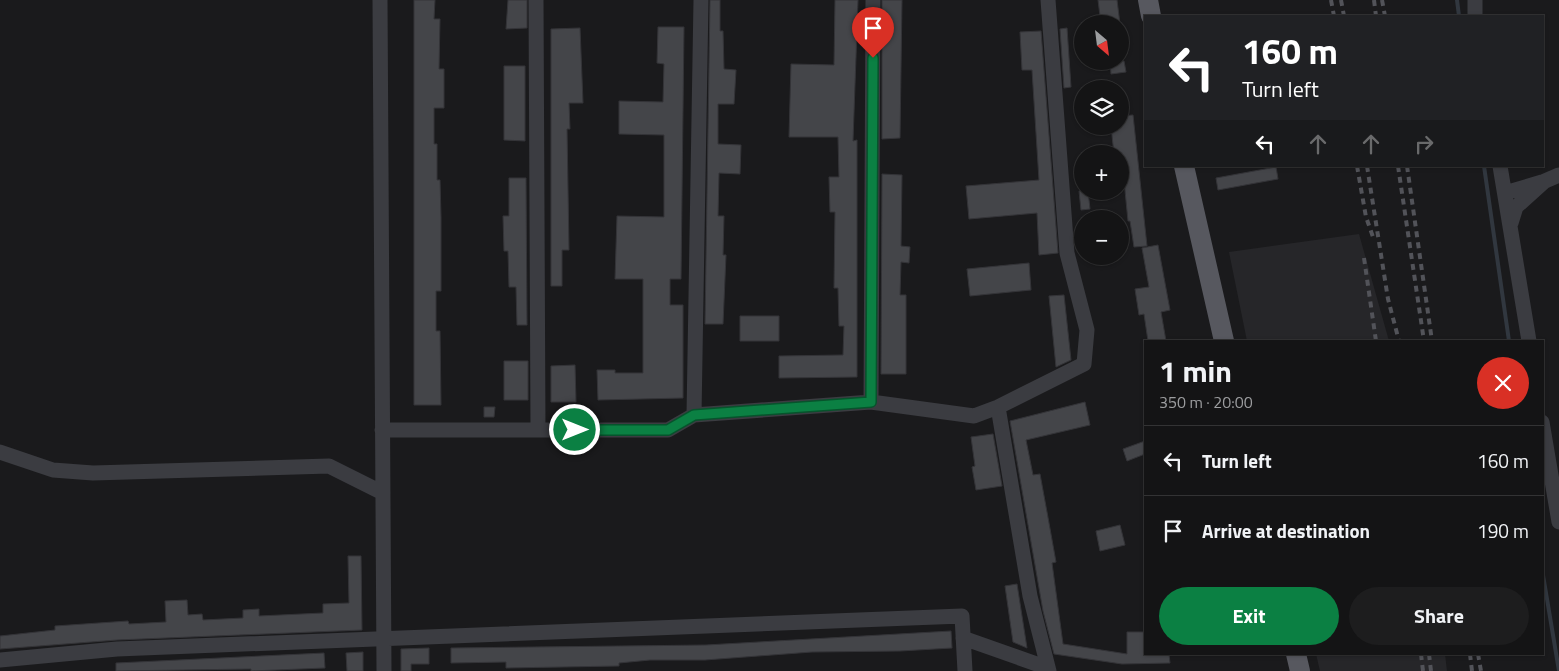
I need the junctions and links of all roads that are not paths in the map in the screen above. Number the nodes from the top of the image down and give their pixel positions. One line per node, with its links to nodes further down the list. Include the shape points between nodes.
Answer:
1 (380, 0): 20 (street)
2 (536, 0): 21 (street)
3 (700, 0): 19 (street)
4 (873, 0): 17 (street)
5 (1048, 0): 18 (street, via 1068,253 1087,330 1084,364)
6 (1148, 0): 8 (main road)
7 (1475, 0): 9 (street)
8 (1151, 15)
9 (1475, 15)
10 (1184, 167): 15 (main road)
11 (1500, 167): 13 (street)
12 (1552, 178): 13 (street); 14 (street, via 1516,207)
13 (1504, 193): 14 (street)
14 (1510, 227): 16 (street)
15 (1224, 340)
16 (1529, 340)
17 (871, 402): 18 (street, via 974,416); 19 (street)
18 (998, 407): 30 (street, via 1030,596)
19 (694, 415): 21 (street, via 668,430)
20 (382, 430): 21 (street); 24 (street)
21 (538, 430)
22 (1544, 434): 25 (street)
23 (0, 452): 24 (street, via 53,470 93,473 329,466)
24 (383, 493): 27 (street)
25 (1559, 522)
26 (963, 638): 27 (street, via 962,616); 30 (street); 32 (street)
27 (383, 639): 29 (street, via 117,649); 31 (street)
28 (1296, 655): 33 (main road)
29 (0, 660)
30 (1048, 669)
31 (384, 671)
32 (965, 671)
33 (1300, 671)

